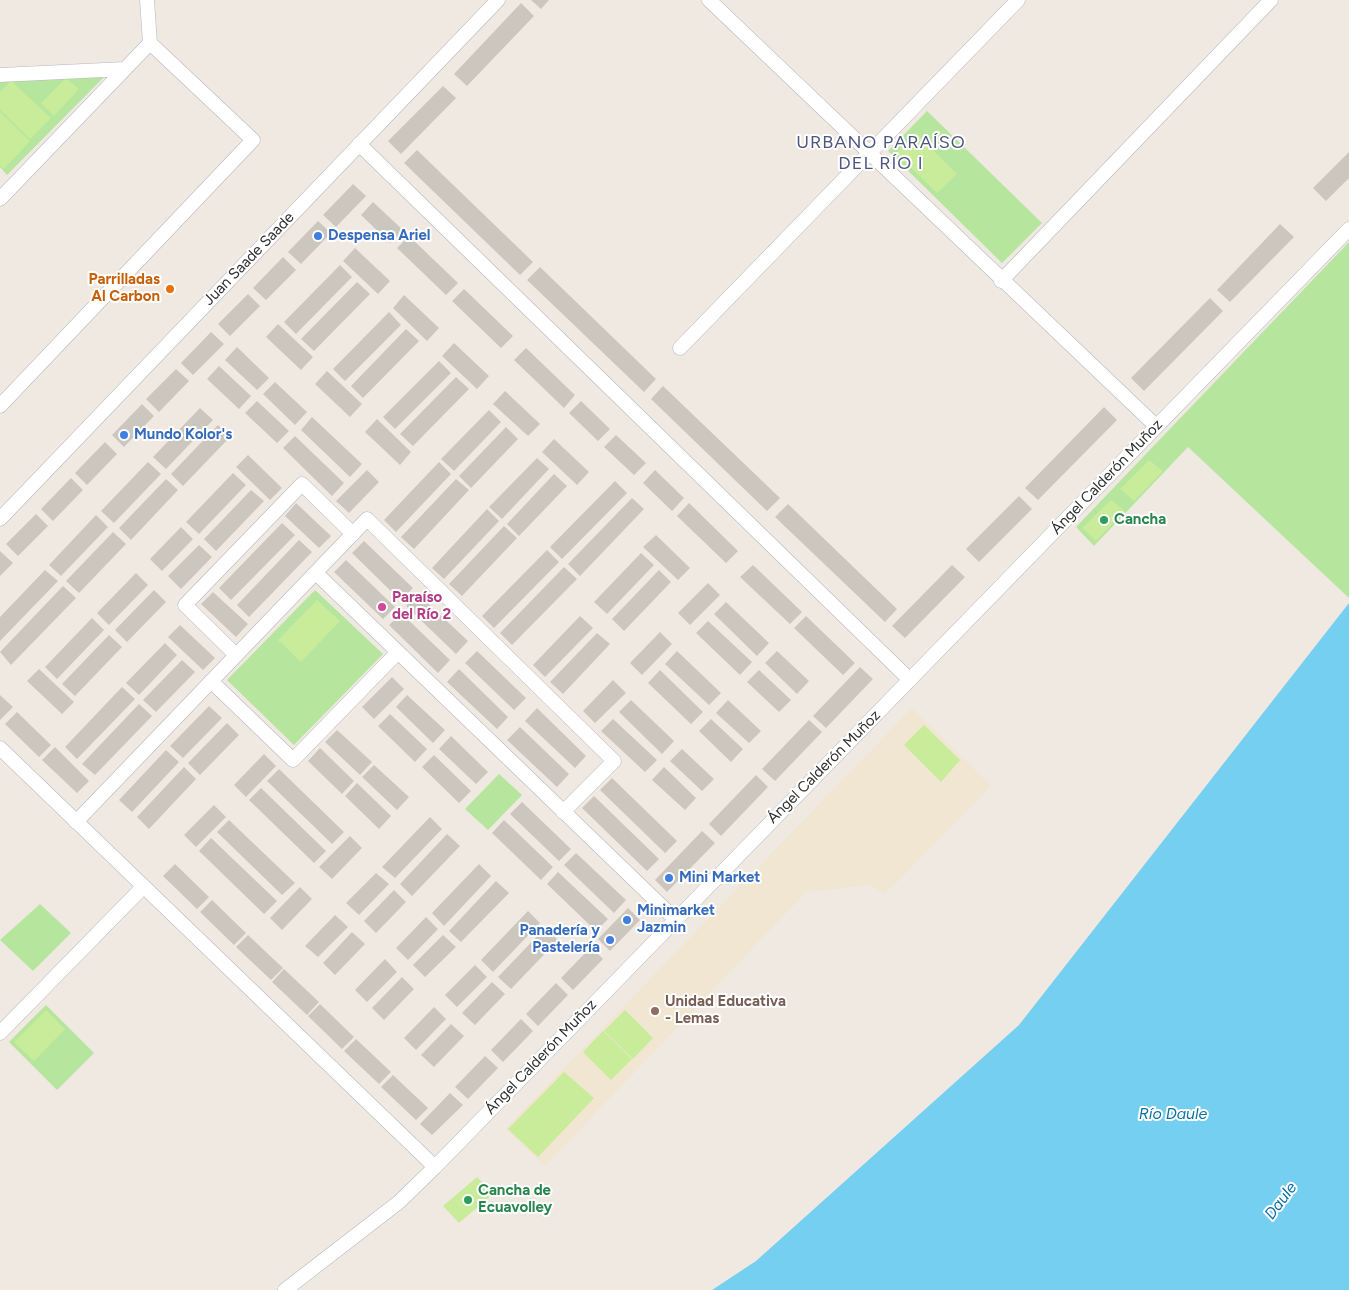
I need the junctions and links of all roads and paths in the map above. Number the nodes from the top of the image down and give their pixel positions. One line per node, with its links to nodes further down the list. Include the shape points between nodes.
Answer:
1 (147, 0): 6 (street)
2 (498, 0): 9 (street, Juan Saade Saade)
3 (709, 0): 10 (street)
4 (1018, 0): 10 (street)
5 (1271, 0): 13 (street)
6 (150, 43): 7 (street); 15 (street, via 253,140)
7 (125, 69): 8 (street); 11 (street)
8 (0, 75)
9 (359, 144): 17 (street, Juan Saade Saade); 22 (street)
10 (869, 154): 13 (street); 14 (street)
11 (0, 199)
12 (1349, 228): 16 (street, Ángel Calderón Muñoz)
13 (1001, 280): 16 (street)
14 (680, 348)
15 (0, 406)
16 (1156, 426): 22 (street, Ángel Calderón Muñoz)
17 (0, 519)
18 (353, 534): 19 (street); 21 (street, via 302,484 185,605); 25 (street, via 368,519 614,761)
19 (316, 573): 20 (street); 21 (street)
20 (398, 652): 23 (street, via 293,760); 25 (street)
21 (236, 655): 23 (street)
22 (910, 680): 28 (street, Ángel Calderón Muñoz)
23 (211, 681): 26 (street)
24 (0, 748): 26 (street)
25 (563, 812): 28 (street)
26 (76, 822): 27 (street)
27 (142, 887): 29 (street); 30 (street)
28 (675, 919): 30 (street, Ángel Calderón Muñoz)
29 (0, 1033)
30 (435, 1168): 31 (street, Ángel Calderón Muñoz, via 399,1202)
31 (285, 1290)

